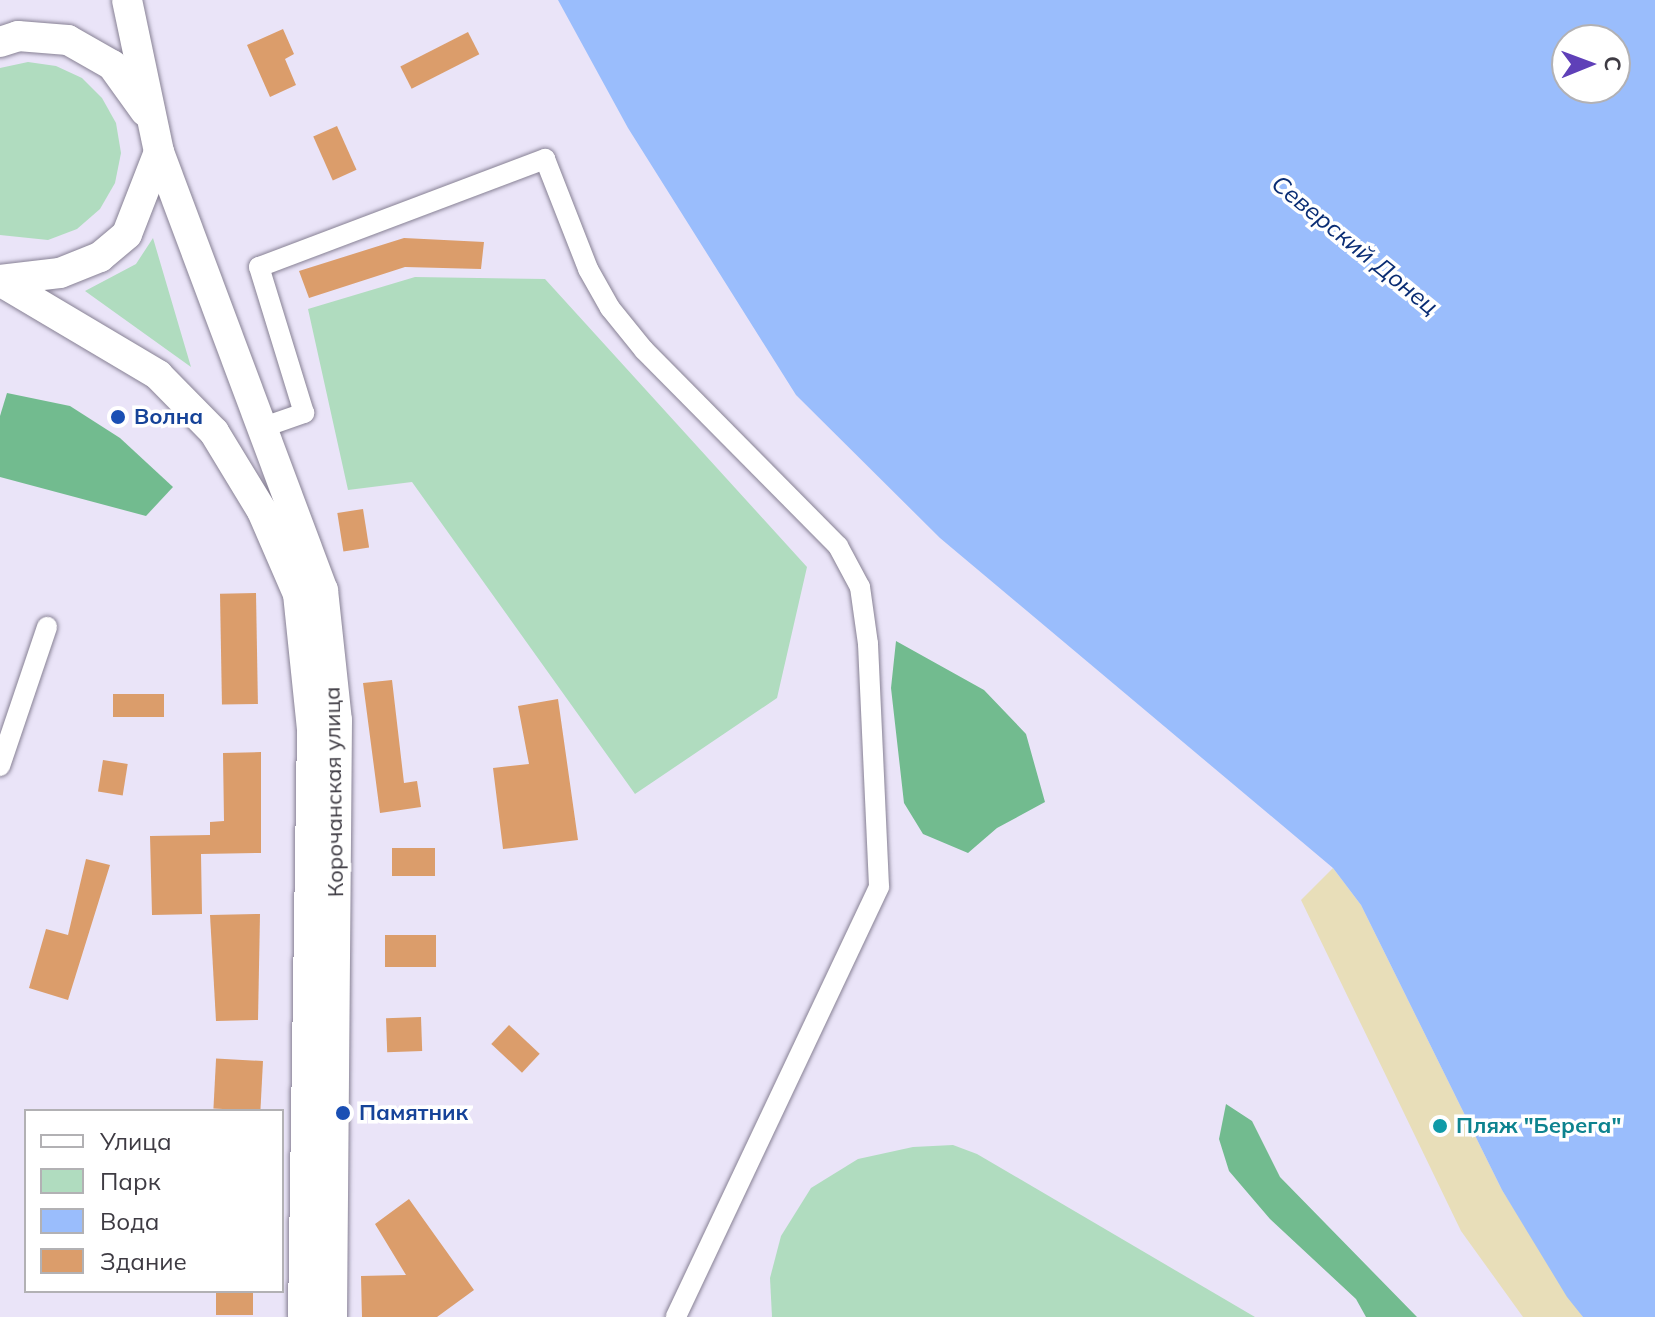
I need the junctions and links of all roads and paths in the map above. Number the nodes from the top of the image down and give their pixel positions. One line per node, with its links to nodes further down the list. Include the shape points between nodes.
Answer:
1 (127, 0): 3 (main road, Корочанская улица)
2 (6, 37): 3 (main road, via 68,40 112,65)
3 (151, 119): 4 (main road, Корочанская улица)
4 (159, 152): 5 (main road, via 127,234 100,257 60,273); 6 (main road, Корочанская улица)
5 (0, 280): 9 (main road, Корочанская улица, via 158,375 214,432 262,511 298,594 312,730)
6 (261, 428): 10 (main road, Корочанская улица, via 323,590 337,720); 11 (street, via 304,413 259,267 545,159 588,269 610,308 644,350 838,546 860,587 872,707 879,887)
7 (47, 627): 8 (street)
8 (0, 766)
9 (303, 1317)
10 (332, 1317)
11 (676, 1317)

